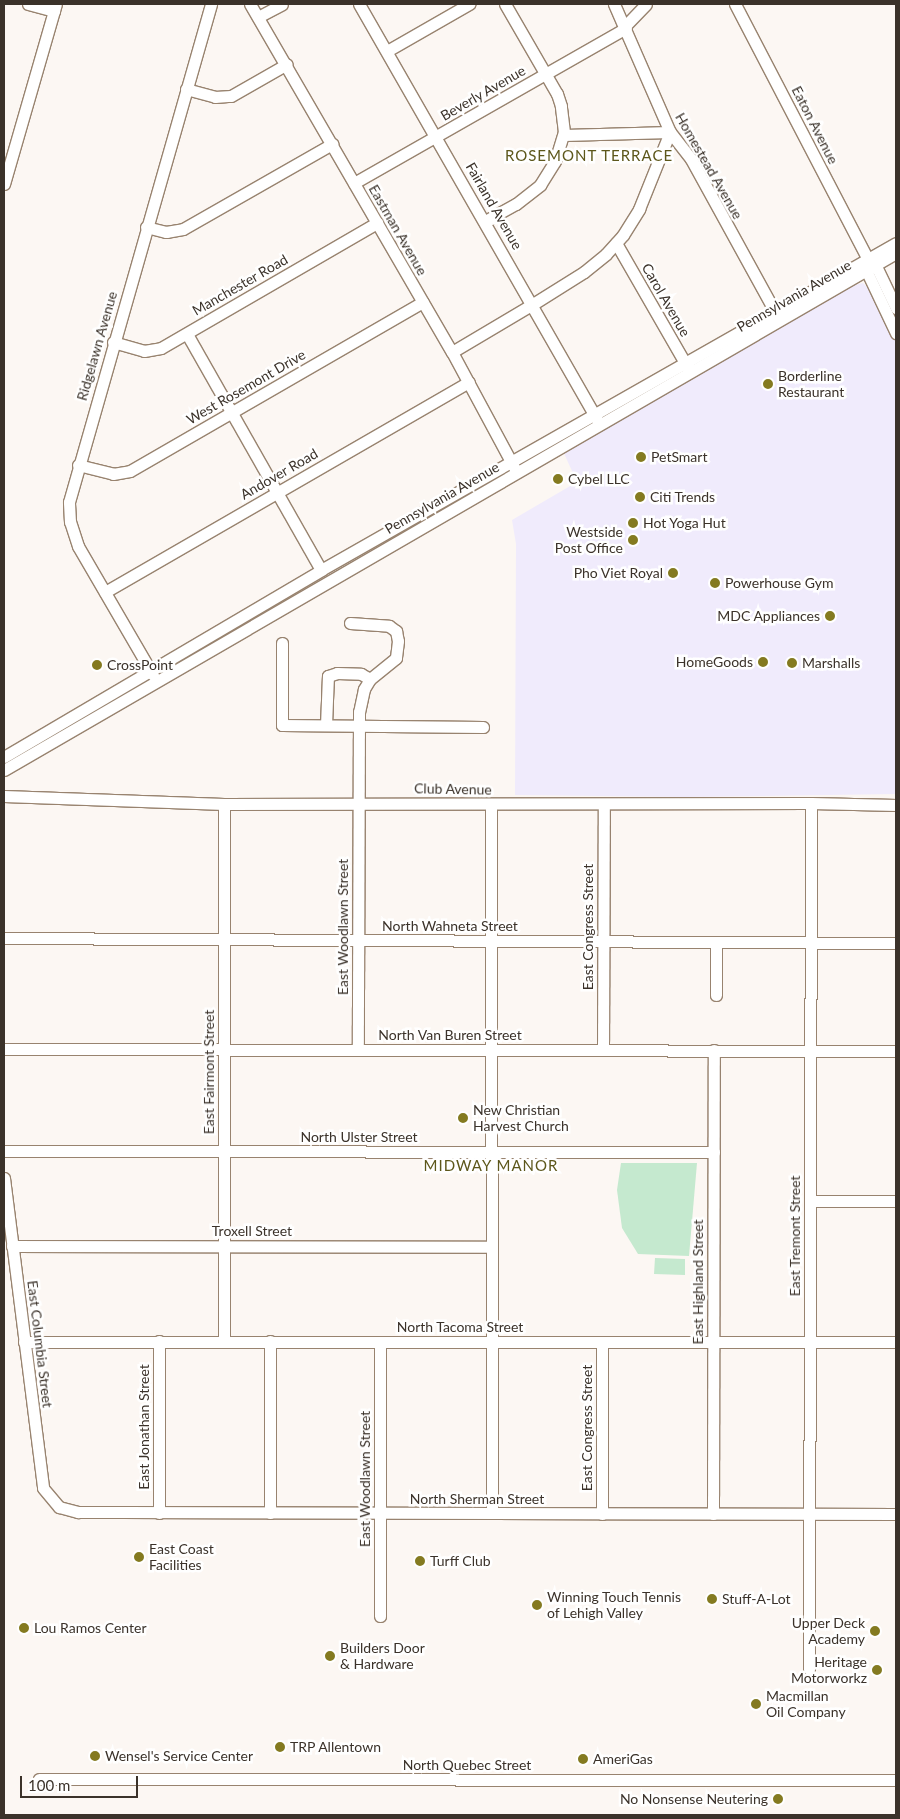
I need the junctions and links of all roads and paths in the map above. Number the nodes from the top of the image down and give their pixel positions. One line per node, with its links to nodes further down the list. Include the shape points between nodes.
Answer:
1 (28, 4): 11 (street)
2 (211, 4): 17 (street, Ridgelawn Avenue)
3 (250, 4): 12 (street, Eastman Avenue)
4 (282, 4): 12 (street)
5 (359, 4): 14 (street, Fairland Avenue)
6 (468, 4): 14 (street)
7 (505, 4): 16 (street)
8 (614, 4): 13 (street, Homestead Avenue)
9 (646, 4): 13 (street, Beverly Avenue)
10 (736, 4): 30 (street, Eaton Avenue)
11 (55, 7): 23 (street)
12 (258, 17): 15 (street, Eastman Avenue)
13 (626, 27): 16 (street, Beverly Avenue); 18 (street, Homestead Avenue)
14 (387, 51): 20 (street, Fairland Avenue)
15 (287, 64): 17 (street, via 231,96 215,97); 21 (street, Eastman Avenue)
16 (546, 74): 19 (street, via 561,106); 20 (street, Beverly Avenue)
17 (186, 89): 26 (street, Ridgelawn Avenue)
18 (670, 132): 19 (street); 27 (street, via 639,209); 34 (street, Homestead Avenue, via 691,159)
19 (564, 135): 24 (street, via 555,161 540,185)
20 (436, 136): 22 (street, Beverly Avenue); 24 (street, Fairland Avenue)
21 (332, 144): 22 (street, Eastman Avenue); 26 (street, via 183,229 166,232)
22 (354, 183): 25 (street, Eastman Avenue)
23 (4, 184)
24 (485, 221): 32 (street, Fairland Avenue)
25 (377, 223): 31 (street, Eastman Avenue); 36 (street, Manchester Road)
26 (146, 227): 37 (street, Ridgelawn Avenue)
27 (616, 243): 32 (street, via 584,272); 39 (street, Carol Avenue)
28 (896, 243): 30 (street, Pennsylvania Avenue)
29 (896, 253): 30 (street, Pennsylvania Avenue)
30 (870, 266): 33 (street, Eaton Avenue); 34 (street, Pennsylvania Avenue); 35 (street, Eaton Avenue); 39 (street, Pennsylvania Avenue)
31 (423, 302): 38 (street, Eastman Avenue); 41 (street, West Rosemont Drive)
32 (533, 304): 38 (street); 42 (street, Fairland Avenue)
33 (896, 308)
34 (775, 312): 39 (street, Pennsylvania Avenue)
35 (896, 333)
36 (187, 334): 37 (street, Manchester Road, via 153,351); 41 (street)
37 (113, 342): 45 (street, Ridgelawn Avenue)
38 (452, 352): 40 (street, Eastman Avenue)
39 (688, 368): 42 (street, Pennsylvania Avenue); 43 (street, Pennsylvania Avenue)
40 (468, 382): 44 (street, Eastman Avenue); 47 (street, Andover Road)
41 (232, 412): 45 (street, West Rosemont Drive, via 130,471 113,474); 47 (street)
42 (594, 414): 43 (street, Fairland Avenue); 44 (street, Pennsylvania Avenue)
43 (600, 425): 46 (street, Pennsylvania Avenue)
44 (511, 461): 46 (street, Eastman Avenue); 48 (street, Pennsylvania Avenue)
45 (78, 465): 49 (street, Ridgelawn Avenue, via 69,502 70,522 78,546)
46 (516, 472): 54 (street, Pennsylvania Avenue)
47 (278, 492): 48 (street); 49 (street, Andover Road)
48 (321, 570): 52 (street, Pennsylvania Avenue)
49 (105, 592): 52 (street, Ridgelawn Avenue)
50 (350, 624): 53 (street, via 389,626 396,631 396,658)
51 (282, 643): 55 (street, via 282,725)
52 (150, 670): 54 (street, Ridgelawn Avenue); 58 (street, Pennsylvania Avenue)
53 (370, 679): 55 (street, via 361,674 328,676); 56 (street, East Woodlawn Street, via 360,702)
54 (157, 681): 59 (street, Pennsylvania Avenue)
55 (326, 725): 56 (street)
56 (359, 726): 57 (street); 61 (street, East Woodlawn Street)
57 (484, 727)
58 (4, 756)
59 (4, 770)
60 (6, 794): 63 (street, Club Avenue)
61 (358, 803): 63 (street, Club Avenue); 64 (street, Club Avenue); 69 (street, East Woodlawn Street)
62 (811, 803): 65 (street, Club Avenue); 66 (street, Club Avenue); 71 (street, East Tremont Street)
63 (224, 804): 68 (street, East Fairmont Street)
64 (491, 804): 65 (street, Club Avenue); 70 (street)
65 (604, 804): 72 (street, East Congress Street)
66 (896, 805)
67 (4, 938): 68 (street, North Wahneta Street)
68 (224, 940): 69 (street, North Wahneta Street); 77 (street, East Fairmont Street)
69 (358, 940): 70 (street, North Wahneta Street); 78 (street, East Woodlawn Street)
70 (492, 941): 72 (street, North Wahneta Street); 79 (street)
71 (811, 941): 73 (street, North Wahneta Street); 74 (street, North Wahneta Street); 82 (street, East Tremont Street)
72 (604, 942): 73 (street, North Wahneta Street); 80 (street, East Congress Street)
73 (716, 942): 75 (street)
74 (896, 942)
75 (716, 995)
76 (4, 1048): 77 (street, North Van Buren Street)
77 (224, 1050): 78 (street, North Van Buren Street); 85 (street, East Fairmont Street)
78 (358, 1050): 79 (street, North Van Buren Street)
79 (493, 1050): 80 (street, North Van Buren Street); 86 (street)
80 (603, 1050): 81 (street, North Van Buren Street)
81 (714, 1050): 82 (street, North Van Buren Street); 87 (street, East Highland Street)
82 (811, 1050): 83 (street, North Van Buren Street); 90 (street, East Tremont Street)
83 (896, 1051)
84 (4, 1151): 85 (street, North Ulster Street)
85 (224, 1151): 86 (street, North Ulster Street); 92 (street, East Fairmont Street)
86 (492, 1152): 87 (street, North Ulster Street); 93 (street)
87 (714, 1152): 101 (street, East Highland Street)
88 (4, 1178): 91 (street, East Columbia Street)
89 (896, 1201): 90 (street)
90 (810, 1202): 102 (street, East Tremont Street)
91 (12, 1246): 92 (street, Troxell Street); 97 (street, East Columbia Street)
92 (224, 1246): 93 (street, Troxell Street); 95 (street, East Fairmont Street)
93 (491, 1247): 99 (street)
94 (158, 1341): 95 (street, North Tacoma Street); 97 (street, North Tacoma Street); 105 (street, East Jonathan Street)
95 (224, 1341): 96 (street, North Tacoma Street)
96 (270, 1341): 98 (street, North Tacoma Street); 106 (street)
97 (24, 1342): 104 (street, East Columbia Street, via 43,1488)
98 (380, 1342): 99 (street, North Tacoma Street); 108 (street, East Woodlawn Street)
99 (492, 1342): 100 (street, North Tacoma Street); 107 (street)
100 (602, 1342): 101 (street, North Tacoma Street); 109 (street, East Congress Street)
101 (713, 1342): 102 (street, North Tacoma Street); 110 (street, East Highland Street)
102 (810, 1342): 103 (street, North Tacoma Street); 111 (street, East Tremont Street)
103 (896, 1342)
104 (59, 1507): 105 (street, North Sherman Street, via 78,1512)
105 (159, 1513): 106 (street, North Sherman Street)
106 (270, 1513): 108 (street, North Sherman Street)
107 (492, 1513): 108 (street, North Sherman Street); 109 (street, North Sherman Street)
108 (380, 1514): 113 (street, East Woodlawn Street)
109 (602, 1514): 110 (street, North Sherman Street)
110 (713, 1514): 111 (street, North Sherman Street)
111 (810, 1514): 112 (street, North Sherman Street); 114 (street, East Tremont Street)
112 (896, 1514)
113 (380, 1616)
114 (809, 1669)
115 (39, 1779): 116 (street, North Quebec Street)
116 (896, 1780)

